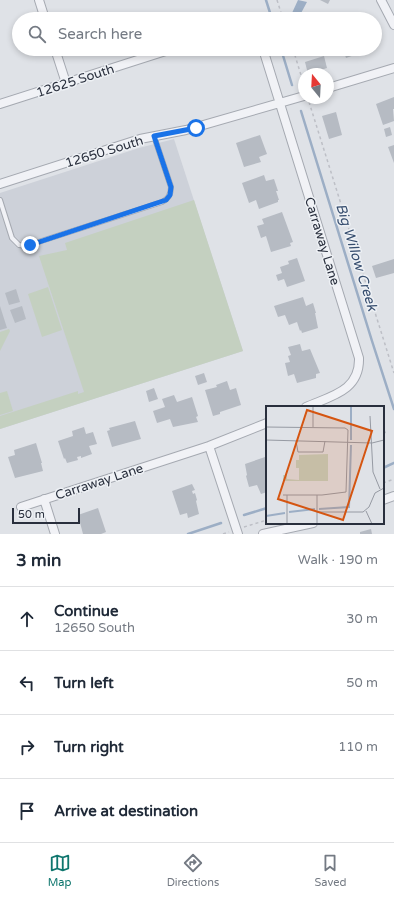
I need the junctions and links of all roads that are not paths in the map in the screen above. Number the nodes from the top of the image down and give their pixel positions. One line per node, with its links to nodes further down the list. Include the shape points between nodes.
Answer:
1 (39, 0): 3 (street)
2 (380, 0): 4 (street)
3 (43, 12)
4 (394, 25)
5 (57, 56): 9 (street)
6 (150, 56): 9 (street, 12625 South)
7 (265, 56): 13 (street, Carraway Lane)
8 (394, 68): 10 (street)
9 (66, 83): 12 (street, 12625 South)
10 (334, 86)
11 (298, 100): 13 (street, 12650 South)
12 (0, 104)
13 (280, 104): 14 (street, 12650 South, via 186,130); 17 (street, Carraway Lane, via 359,358 357,375 350,386)
14 (154, 136): 15 (street, 12650 South); 16 (lane, via 171,187 170,195 162,202 26,246 19,245 12,238)
15 (0, 184)
16 (0, 200)
17 (308, 406)
18 (266, 423): 19 (street, Carraway Lane)
19 (209, 446): 21 (street, Carraway Lane); 25 (street)
20 (394, 496): 22 (street)
21 (44, 499): 23 (street, Carraway Lane); 26 (street)
22 (384, 500)
23 (21, 506)
24 (309, 524): 27 (street)
25 (237, 531)
26 (55, 534)
27 (263, 534)

